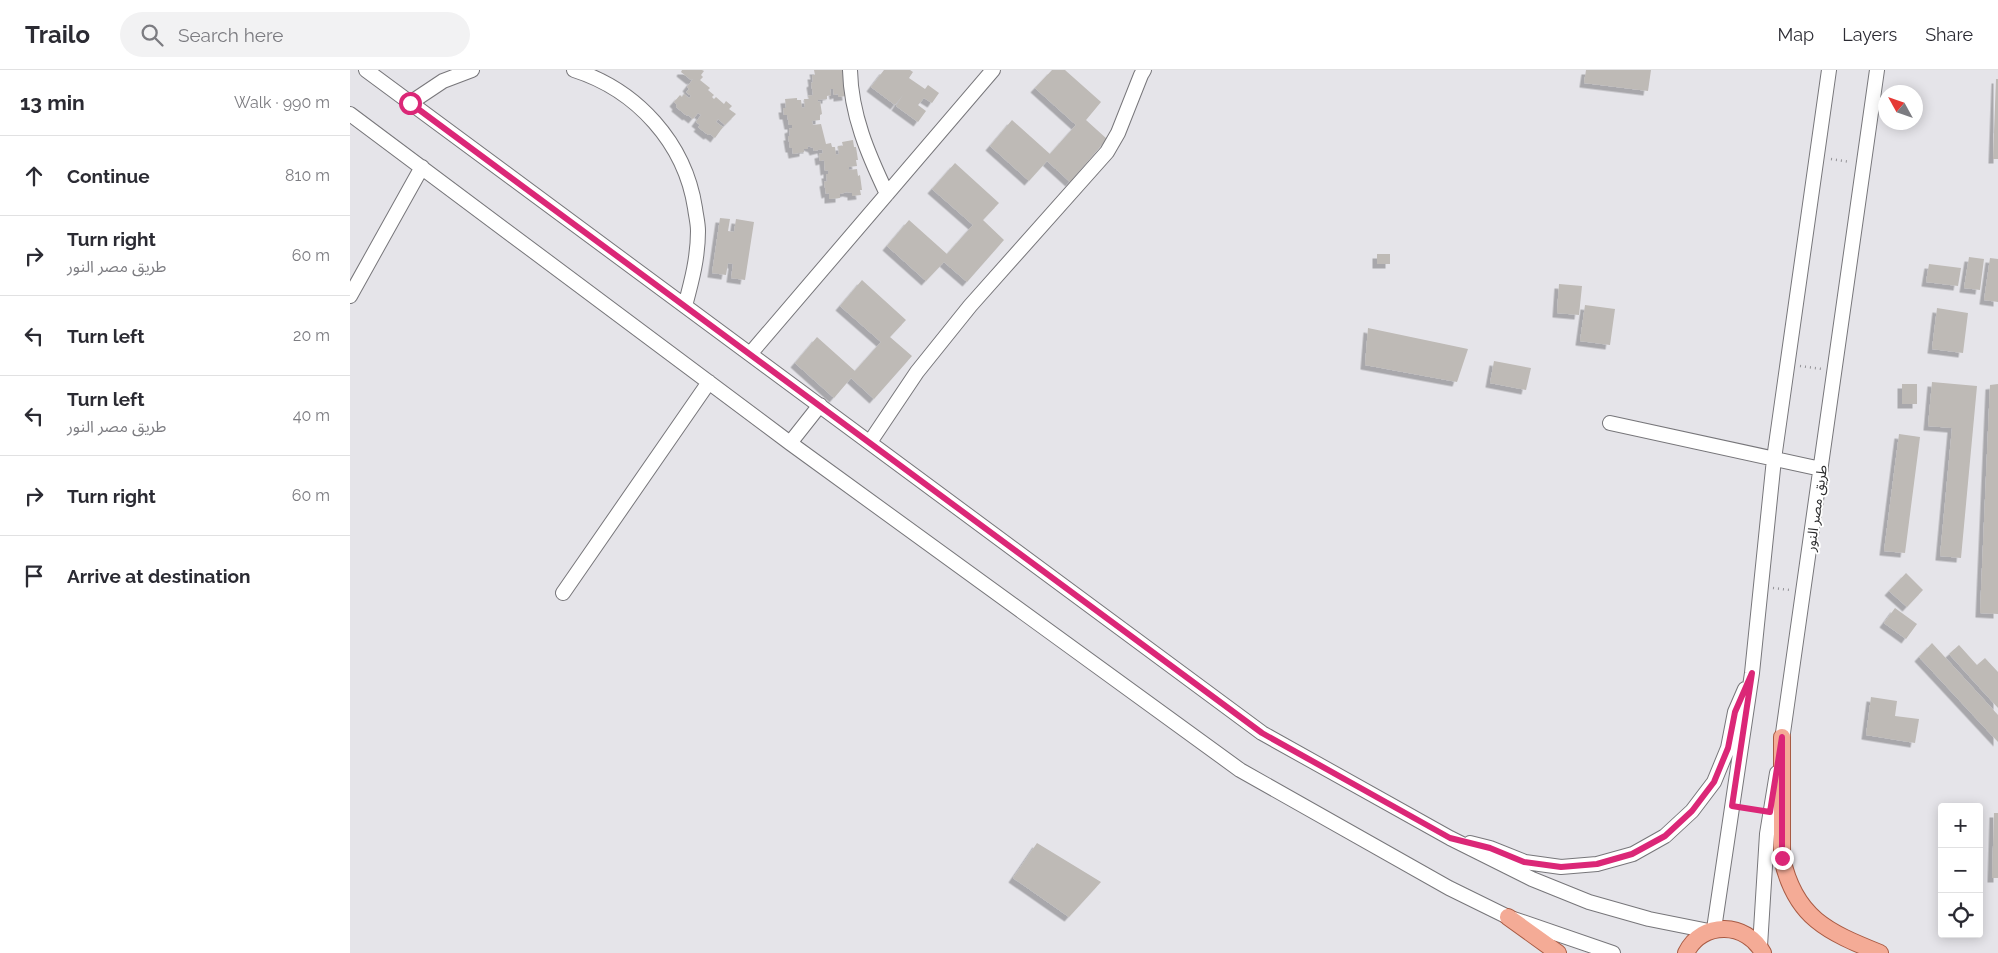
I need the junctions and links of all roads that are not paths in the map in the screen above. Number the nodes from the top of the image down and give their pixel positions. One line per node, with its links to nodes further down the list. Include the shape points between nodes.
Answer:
1 (366, 70): 9 (street)
2 (472, 70): 10 (street, via 443,81)
3 (574, 70): 15 (street, via 594,76 628,96 656,122 678,154 693,190 698,229 696,268)
4 (850, 70): 13 (street, via 850,86 863,142)
5 (993, 70): 13 (street)
6 (1144, 70): 20 (street, via 1107,152 970,306 917,372)
7 (1829, 70): 22 (street)
8 (1877, 70): 23 (street, طريق مصر النور)
9 (377, 75): 10 (street)
10 (410, 103): 15 (street)
11 (350, 114): 12 (street)
12 (422, 167): 14 (street); 17 (street)
13 (887, 194): 16 (street)
14 (351, 289)
15 (685, 306): 16 (street)
16 (750, 354): 18 (street)
17 (710, 382): 21 (street); 24 (street)
18 (820, 405): 20 (street); 21 (street)
19 (1610, 423): 22 (street)
20 (870, 442): 27 (street, via 1262,733)
21 (790, 444): 28 (street, via 1240,770 1449,888)
22 (1774, 460): 23 (street); 25 (street)
23 (1821, 469): 26 (street, طريق مصر النور)
24 (563, 593)
25 (1752, 673): 27 (street, via 1735,712 1728,748 1714,782 1692,811 1665,836 1632,854 1597,864 1561,867 1524,862 1490,848); 29 (street)
26 (1782, 737): 30 (street, طريق مصر النور, via 1767,834); 34 (main road, via 1782,858 1794,894 1818,923)
27 (1450, 838): 29 (street, via 1532,880 1589,902 1648,919)
28 (1508, 917): 31 (main road); 32 (street)
29 (1712, 930): 30 (main road, via 1735,929 1753,939); 33 (main road, via 1698,938)
30 (1762, 950)
31 (1558, 953)
32 (1613, 953)
33 (1686, 953)
34 (1880, 953)

